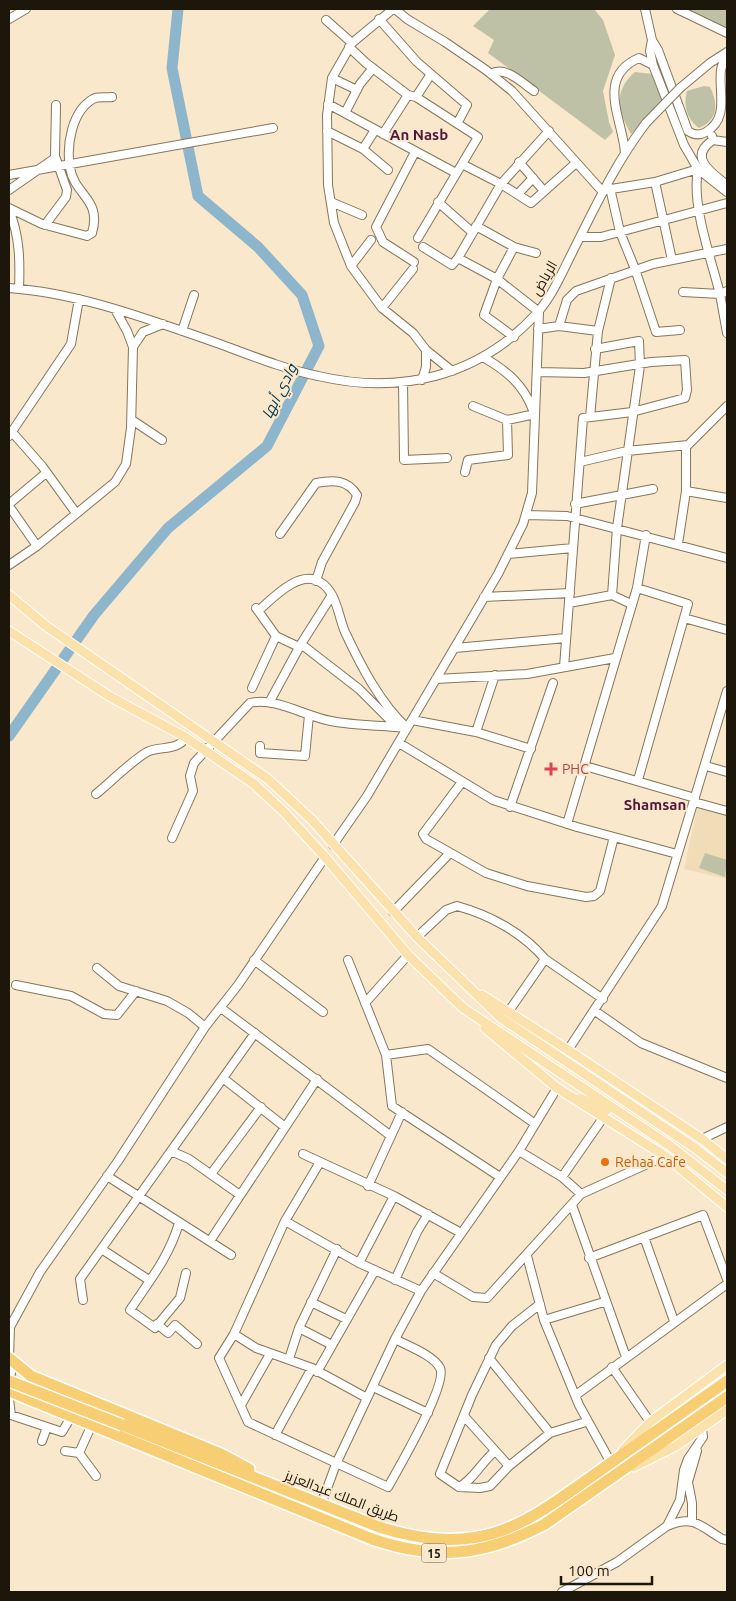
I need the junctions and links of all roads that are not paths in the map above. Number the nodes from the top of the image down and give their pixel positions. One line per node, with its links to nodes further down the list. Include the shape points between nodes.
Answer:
1 (26, 9): 5 (street)
2 (394, 9): 6 (street); 16 (street)
3 (645, 9): 9 (street)
4 (677, 9): 8 (street)
5 (9, 19)
6 (379, 19): 10 (street); 15 (street)
7 (326, 20): 10 (street)
8 (727, 33)
9 (652, 40): 13 (street); 28 (street, via 688,131 694,135)
10 (350, 45): 14 (street); 17 (street)
11 (727, 52): 36 (street, الرياض, bridge, via 680,88 646,123)
12 (727, 56): 28 (street, via 720,71 721,107)
13 (653, 65): 36 (street, via 639,58 628,63 617,80 613,101); 41 (street, via 674,121)
14 (373, 68): 18 (street); 20 (street)
15 (432, 74): 20 (street); 25 (street, via 467,105)
16 (491, 74): 19 (street, via 505,72); 29 (street, via 512,91)
17 (332, 78): 18 (street); 22 (street)
18 (357, 90): 24 (street)
19 (534, 91)
20 (412, 96): 25 (street); 31 (street)
21 (112, 98): 62 (street, via 95,98 80,110 70,141 70,168 77,186 94,211 92,233 87,236)
22 (328, 104): 24 (street); 30 (street)
23 (56, 105): 37 (street)
24 (344, 113): 27 (street)
25 (458, 122): 40 (street, via 478,137)
26 (274, 128): 44 (street)
27 (375, 130): 31 (street); 34 (street)
28 (710, 130): 32 (street)
29 (549, 131): 38 (street); 39 (street)
30 (327, 132): 34 (street); 55 (street)
31 (383, 134): 35 (street)
32 (713, 140): 33 (street); 48 (street, via 705,145 701,156 705,167)
33 (727, 142)
34 (363, 149): 42 (street)
35 (415, 152): 43 (street); 86 (street, via 376,227 383,242 413,266)
36 (625, 153): 52 (street, الرياض)
37 (55, 158): 50 (street); 62 (street, via 67,190 66,197)
38 (519, 162): 45 (street); 47 (street)
39 (576, 163): 51 (street); 52 (street)
40 (462, 164): 43 (street); 47 (street)
41 (698, 169): 46 (street); 53 (street); 59 (street, via 696,181)
42 (388, 170)
43 (456, 173): 56 (street)
44 (9, 175)
45 (533, 178): 51 (street); 54 (street)
46 (655, 182): 49 (street); 61 (street)
47 (500, 184): 54 (street); 63 (street)
48 (727, 185)
49 (610, 188): 52 (street); 64 (street)
50 (9, 190)
51 (544, 191): 54 (street, via 531,203)
52 (602, 191): 66 (street, الرياض)
53 (727, 192)
54 (518, 194)
55 (331, 202): 60 (street); 76 (street, via 334,223)
56 (438, 202): 63 (street); 67 (street)
57 (727, 203): 59 (street)
58 (9, 209): 62 (street); 65 (street)
59 (700, 211): 61 (street); 72 (street)
60 (362, 215)
61 (664, 220): 64 (street); 75 (street)
62 (45, 225)
63 (474, 229): 70 (street); 74 (street)
64 (620, 232): 66 (street, via 601,237); 77 (street)
65 (13, 234): 81 (street, via 20,251)
66 (580, 237): 88 (street, الرياض)
67 (418, 238)
68 (371, 240): 76 (street)
69 (423, 247): 74 (street, via 452,265)
70 (514, 247): 73 (street); 79 (street)
71 (727, 249): 72 (street)
72 (710, 253): 75 (street); 83 (street)
73 (536, 254)
74 (458, 258): 79 (street)
75 (672, 260): 77 (street)
76 (351, 266): 86 (street)
77 (635, 269): 78 (street); 93 (street, via 656,332)
78 (611, 278): 90 (street, via 571,294); 95 (street)
79 (497, 279): 88 (street); 96 (street, via 484,315)
80 (9, 288): 81 (street, الرياض)
81 (19, 289): 85 (street, الرياض)
82 (683, 292): 83 (street)
83 (724, 292): 91 (street)
84 (194, 295): 94 (street)
85 (79, 299): 87 (street, الرياض); 114 (street, via 71,344)
86 (382, 308): 99 (street, via 413,333)
87 (116, 311): 89 (street, الرياض); 97 (street)
88 (539, 312): 92 (street); 96 (street, الرياض)
89 (163, 324): 94 (street, الرياض); 97 (street, via 144,332)
90 (559, 326): 92 (street); 95 (street)
91 (727, 328)
92 (538, 329): 103 (street)
93 (680, 330)
94 (182, 331): 106 (street, الرياض, via 317,376)
95 (598, 331): 98 (street)
96 (514, 337): 100 (street, الرياض)
97 (133, 347): 112 (street)
98 (595, 349): 101 (street, via 639,342); 104 (street)
99 (426, 350): 102 (street); 105 (street)
100 (483, 357): 102 (street, الرياض); 110 (street, via 516,380)
101 (640, 366): 104 (street); 109 (street); 109 (street, via 685,360 687,390 685,398)
102 (452, 371): 105 (street, الرياض)
103 (537, 372): 104 (street); 110 (street)
104 (593, 372): 111 (street)
105 (422, 380): 106 (street, الرياض)
106 (403, 383): 118 (street, via 404,460)
107 (473, 406): 113 (street)
108 (727, 406): 116 (street)
109 (632, 412): 111 (street); 117 (street)
110 (535, 414): 113 (street); 129 (street, via 532,493)
111 (590, 417): 119 (street, via 583,418)
112 (132, 420): 115 (street); 128 (street, via 126,464 115,482)
113 (507, 420): 120 (street, via 508,455 468,460)
114 (10, 434): 121 (street)
115 (162, 440)
116 (686, 446): 117 (street); 123 (street)
117 (627, 451): 119 (street); 124 (street)
118 (447, 458)
119 (580, 462): 126 (street)
120 (465, 472)
121 (46, 473): 127 (street); 128 (street)
122 (653, 489): 124 (street)
123 (686, 491): 125 (street); 134 (street)
124 (622, 495): 126 (street); 131 (street)
125 (727, 498)
126 (576, 504): 130 (street)
127 (9, 505): 135 (street)
128 (76, 513): 135 (street)
129 (526, 515): 130 (street); 137 (street)
130 (574, 517): 131 (street); 136 (street)
131 (617, 528): 133 (street); 145 (street)
132 (280, 534): 140 (street, via 316,483 343,481 352,487 357,495 322,562)
133 (646, 535): 134 (street); 141 (street)
134 (678, 544): 138 (street)
135 (37, 546): 139 (street)
136 (572, 548): 137 (street); 142 (street)
137 (508, 554): 146 (street)
138 (727, 558)
139 (9, 565)
140 (316, 581): 143 (street); 154 (street, via 288,584 257,609)
141 (637, 588): 149 (street); 151 (street, via 688,604)
142 (570, 593): 146 (street); 148 (street)
143 (332, 594): 156 (street); 169 (street, via 351,644 390,712)
144 (9, 595): 150 (main road)
145 (612, 595): 148 (street); 149 (street)
146 (484, 597): 157 (street)
147 (9, 600): 150 (main road)
148 (570, 602): 155 (street)
149 (631, 604): 158 (street)
150 (27, 610): 172 (main road)
151 (684, 618): 152 (street); 180 (street)
152 (727, 630)
153 (9, 631): 171 (main road, via 108,696)
154 (276, 636): 156 (street); 163 (street)
155 (566, 638): 157 (street); 159 (street)
156 (300, 646): 165 (street); 168 (street, via 359,689)
157 (455, 648): 161 (street)
158 (616, 658): 159 (street); 177 (street)
159 (564, 667): 160 (street, via 527,674)
160 (495, 675): 161 (street); 170 (street)
161 (436, 679): 167 (street)
162 (553, 683): 175 (street)
163 (252, 688)
164 (727, 691): 178 (street)
165 (270, 701): 166 (street); 172 (street, via 250,703)
166 (309, 715): 168 (street, via 356,725); 174 (street, via 305,756 260,753)
167 (412, 720): 169 (street); 170 (street)
168 (397, 727): 169 (street)
169 (407, 728): 173 (street)
170 (476, 732): 175 (street)
171 (185, 737): 176 (main road); 182 (street, via 178,745 148,752)
172 (212, 742): 176 (street); 189 (main road, via 268,779)
173 (398, 743): 181 (street); 189 (street)
174 (260, 746)
175 (530, 749): 184 (street)
176 (206, 752): 188 (street, via 194,763 190,776 193,791); 192 (main road, via 254,784)
177 (585, 766): 180 (street); 186 (street)
178 (706, 766): 179 (street); 183 (street)
179 (727, 772)
180 (638, 780): 183 (street)
181 (462, 782): 184 (street); 190 (street, via 423,834)
182 (96, 794)
183 (695, 800): 185 (street); 191 (street)
184 (510, 807): 186 (street)
185 (727, 811)
186 (567, 824): 187 (street)
187 (614, 837): 190 (street, via 600,891 586,897 527,886 494,875); 191 (street)
188 (172, 838)
189 (334, 845): 193 (main road)
190 (450, 853): 193 (street)
191 (677, 854): 203 (street, via 662,906)
192 (325, 857): 195 (main road); 197 (street)
193 (393, 912): 194 (main road)
194 (417, 937): 196 (street, via 446,910 457,906 514,931); 201 (main road)
195 (408, 955): 204 (street); 206 (main road)
196 (545, 959): 203 (street); 207 (street)
197 (254, 960): 205 (street); 209 (street)
198 (348, 960): 204 (street)
199 (97, 968): 202 (street, via 119,986)
200 (16, 985): 202 (street, via 71,996 104,1014 117,1015)
201 (467, 986): 207 (main road); 221 (main road, via 501,1018)
202 (136, 991): 210 (street, via 167,1001)
203 (603, 999): 208 (street)
204 (365, 1003): 213 (street)
205 (221, 1008): 210 (street); 211 (street)
206 (463, 1008): 218 (main road); 223 (main road)
207 (509, 1011): 212 (main road)
208 (595, 1011): 212 (street); 215 (street, via 641,1043)
209 (323, 1012)
210 (204, 1026): 237 (street)
211 (255, 1033): 216 (street); 217 (street)
212 (568, 1050): 214 (main road)
213 (386, 1055): 220 (street, via 392,1106); 224 (street, via 428,1049)
214 (592, 1067): 221 (main road); 228 (main road)
215 (727, 1078)
216 (224, 1079): 219 (street); 229 (street)
217 (317, 1079): 225 (street); 227 (street)
218 (557, 1088): 222 (main road); 223 (main road); 224 (street)
219 (261, 1107): 225 (street); 236 (street)
220 (402, 1112): 227 (street); 238 (street)
221 (642, 1112): 235 (main road)
222 (603, 1118): 232 (main road); 239 (street)
223 (631, 1120): 241 (main road)
224 (534, 1123): 230 (street)
225 (285, 1127): 243 (street)
226 (727, 1127): 228 (street)
227 (391, 1136): 240 (street)
228 (702, 1139): 233 (main road)
229 (171, 1151): 236 (street); 245 (street)
230 (519, 1151): 238 (street); 239 (street)
231 (303, 1154): 234 (street)
232 (665, 1156): 242 (street); 247 (main road)
233 (727, 1159)
234 (320, 1162): 240 (street); 249 (street)
235 (727, 1173)
236 (212, 1174): 243 (street)
237 (107, 1176): 245 (street); 276 (street, via 40,1272)
238 (500, 1176): 251 (street)
239 (562, 1176): 242 (street)
240 (368, 1186): 244 (street)
241 (727, 1190)
242 (581, 1194): 246 (street)
243 (240, 1195): 253 (street)
244 (394, 1196): 248 (street); 259 (street)
245 (139, 1198): 250 (street); 255 (street)
246 (572, 1205): 257 (street); 258 (street)
247 (727, 1207)
248 (428, 1214): 251 (street); 265 (street)
249 (285, 1221): 254 (street); 278 (street)
250 (179, 1223): 253 (street); 264 (street, via 172,1246)
251 (462, 1233): 262 (street)
252 (644, 1237): 258 (street); 263 (street, via 703,1214); 274 (street)
253 (210, 1241): 256 (street)
254 (337, 1249): 259 (street); 269 (street)
255 (103, 1250): 264 (street); 268 (street, via 80,1279)
256 (231, 1255)
257 (527, 1256): 262 (street, via 487,1298 473,1297); 271 (street)
258 (589, 1258): 270 (street)
259 (360, 1263): 260 (street)
260 (375, 1270): 265 (street); 272 (street)
261 (186, 1273): 275 (street, via 180,1298)
262 (433, 1273): 267 (street)
263 (727, 1279)
264 (149, 1280): 275 (street, via 130,1310 155,1328)
265 (395, 1280): 267 (street)
266 (727, 1284): 274 (street)
267 (421, 1291): 279 (street)
268 (83, 1300)
269 (311, 1302): 272 (street); 277 (street)
270 (604, 1302): 273 (street); 284 (street)
271 (540, 1304): 273 (street); 285 (street, via 512,1326)
272 (346, 1319): 281 (street)
273 (544, 1320): 294 (street)
274 (674, 1321): 284 (street)
275 (157, 1324): 280 (street, via 168,1333 175,1325)
276 (9, 1327): 283 (street)
277 (299, 1328): 281 (street); 286 (street)
278 (234, 1334): 282 (street); 298 (street, via 219,1358)
279 (395, 1339): 292 (street); 300 (street, via 434,1361 440,1368 442,1376)
280 (197, 1344)
281 (332, 1345): 289 (street)
282 (270, 1354): 286 (street); 298 (street)
283 (9, 1357): 291 (street, via 12,1368); 322 (highway, via 31,1376 221,1454)
284 (626, 1357): 288 (street)
285 (489, 1358): 301 (street); 309 (street)
286 (289, 1359): 289 (street)
287 (727, 1365): 304 (main road)
288 (612, 1367): 294 (street); 304 (street)
289 (314, 1370): 296 (street); 310 (street)
290 (727, 1381): 316 (highway, طريق الملك عبدالعزيز / 15)
291 (9, 1382): 307 (highway, طريق الملك عبدالعزيز / 15, bridge)
292 (373, 1387): 296 (street); 300 (street)
293 (9, 1391): 307 (highway, طريق الملك عبدالعزيز / 15)
294 (576, 1395): 303 (street)
295 (727, 1397): 320 (highway, طريق الملك عبدالعزيز / 15)
296 (368, 1398): 317 (street)
297 (9, 1399): 302 (highway); 305 (street, via 11,1415)
298 (241, 1405): 310 (street, via 248,1422)
299 (727, 1410): 306 (main road)
300 (428, 1413): 317 (street, via 388,1487)
301 (464, 1416): 314 (street); 321 (street, via 440,1474)
302 (68, 1422): 305 (street, via 62,1432); 308 (highway)
303 (586, 1422): 309 (street); 316 (street)
304 (650, 1422): 316 (main road)
305 (46, 1428): 311 (street)
306 (702, 1428): 312 (street, via 703,1437); 320 (main road, via 676,1446)
307 (120, 1430): 322 (highway, طريق الملك عبدالعزيز / 15); 323 (highway, طريق الملك عبدالعزيز / 15)
308 (89, 1431): 315 (street); 323 (highway, via 265,1503)
309 (550, 1433): 318 (street)
310 (275, 1434): 317 (street)
311 (42, 1441)
312 (698, 1448): 325 (street, via 688,1482); 326 (street, via 688,1458 680,1500)
313 (65, 1451): 315 (street)
314 (494, 1452): 318 (street); 321 (street)
315 (80, 1453): 319 (street)
316 (611, 1463): 324 (highway, طريق الملك عبدالعزيز / 15, via 520,1524 481,1537 455,1540 405,1535)
317 (336, 1464): 324 (street)
318 (509, 1466): 321 (street, via 490,1486)
319 (96, 1476)
320 (616, 1476): 323 (highway, طريق الملك عبدالعزيز / 15, via 517,1539 456,1552 401,1549)
321 (459, 1487)
322 (290, 1492): 324 (highway, طريق الملك عبدالعزيز / 15)
323 (284, 1504)
324 (321, 1505)
325 (692, 1520): 326 (street, via 681,1520); 327 (street)
326 (667, 1526): 328 (street, via 618,1562)
327 (727, 1540)
328 (562, 1592)

